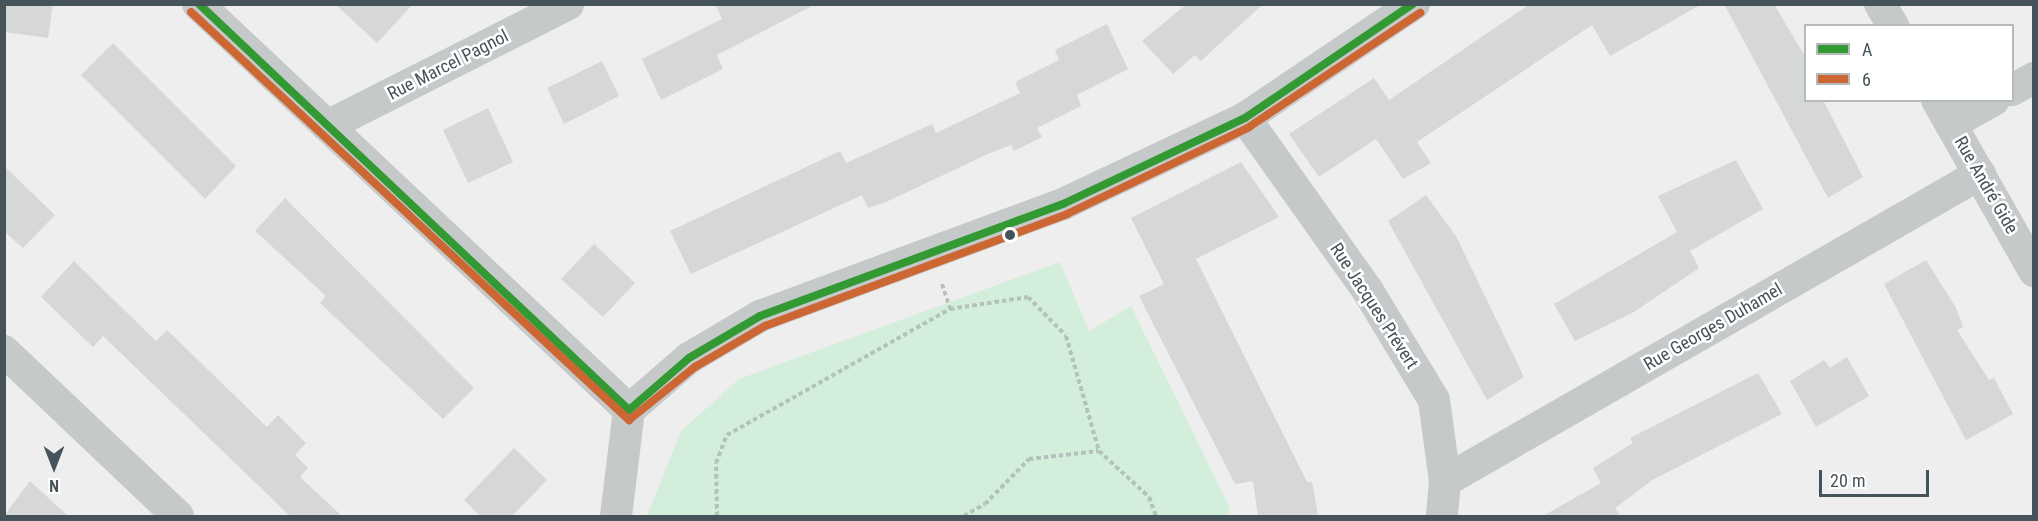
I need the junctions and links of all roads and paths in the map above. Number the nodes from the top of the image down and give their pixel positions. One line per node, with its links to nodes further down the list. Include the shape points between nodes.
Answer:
1 (198, 4): 11 (street)
2 (568, 4): 11 (street, Rue Marcel Pagnol)
3 (1414, 4): 10 (street)
4 (1880, 4): 5 (street)
5 (1892, 24)
6 (2034, 78): 7 (street)
7 (2014, 89)
8 (1986, 102): 9 (street)
9 (1944, 112): 12 (street, Rue André Gide)
10 (1245, 118): 13 (street, via 1063,204); 19 (street, Rue Jacques Prévert, via 1368,291 1434,400)
11 (327, 126): 17 (street)
12 (1980, 174): 14 (street, Rue André Gide); 19 (street, Rue Georges Duhamel)
13 (933, 252): 15 (path); 17 (street, via 760,315 689,358)
14 (2034, 271)
15 (950, 309): 18 (path, via 1028,297 1066,336); 22 (path, via 727,435 716,463)
16 (4, 351): 20 (street)
17 (629, 410): 21 (street)
18 (1099, 451): 23 (path, via 1029,459 985,504); 24 (path, via 1149,497)
19 (1445, 481): 25 (street, Rue Jacques Prévert)
20 (178, 516)
21 (616, 516)
22 (717, 516)
23 (964, 516)
24 (1156, 516)
25 (1442, 516)

